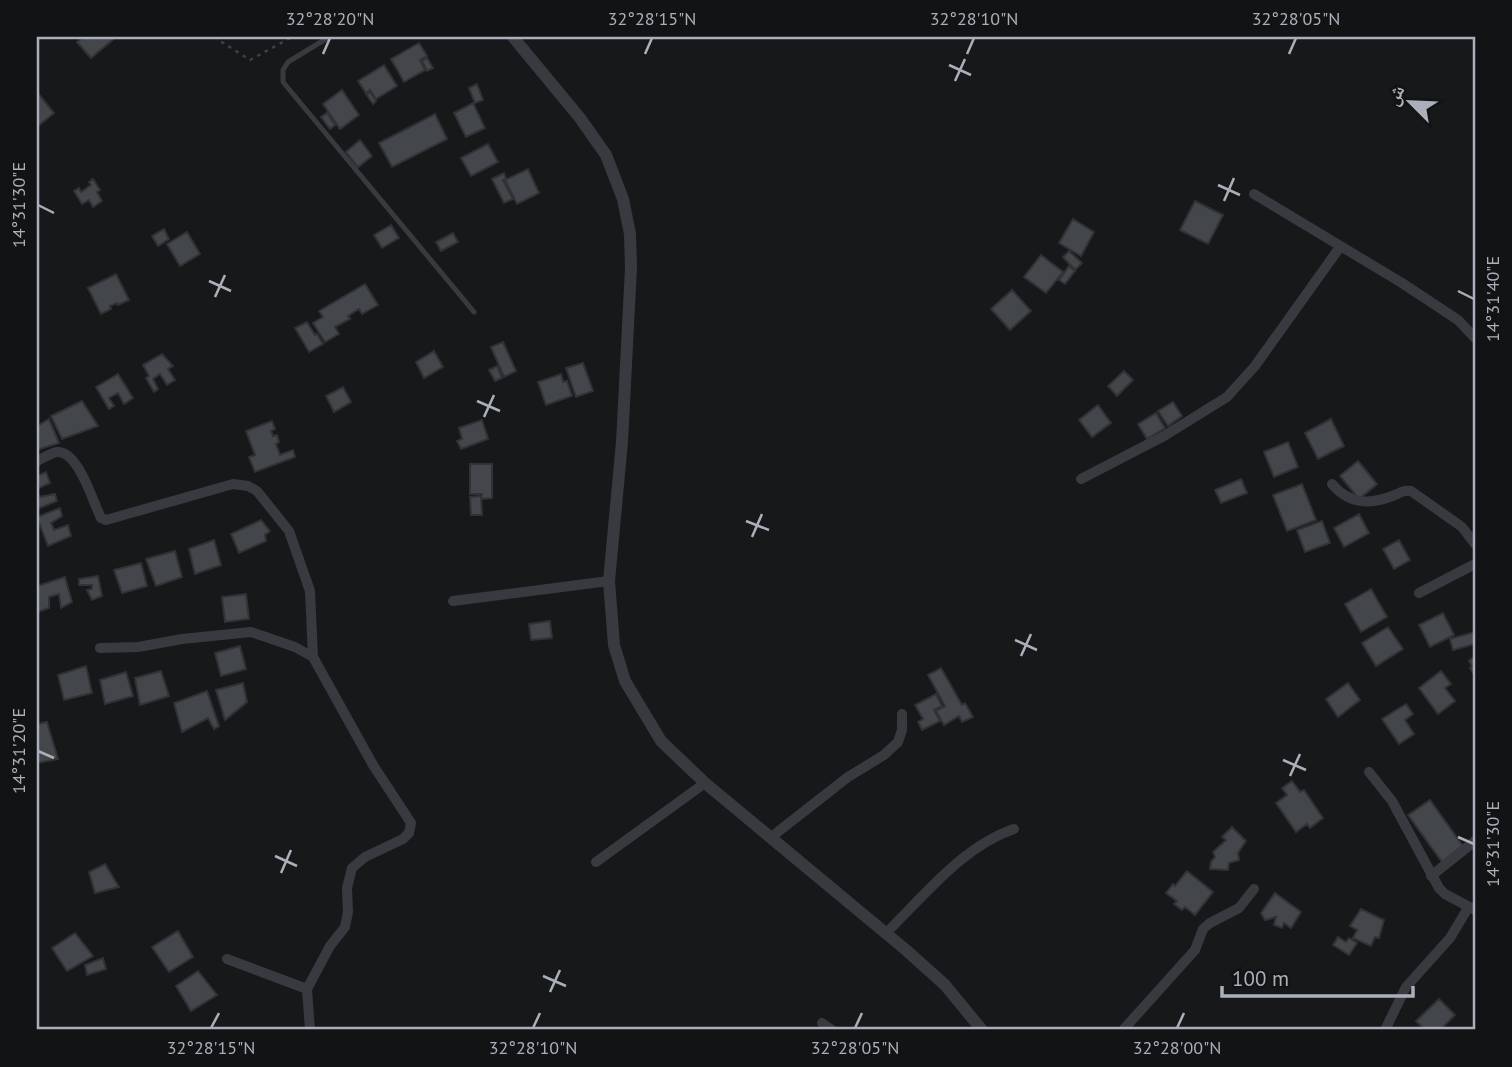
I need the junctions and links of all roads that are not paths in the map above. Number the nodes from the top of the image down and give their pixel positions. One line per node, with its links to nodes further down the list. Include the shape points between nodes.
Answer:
1 (329, 37): 5 (lane, via 288,62 283,82)
2 (513, 37): 12 (street, via 606,155 630,234 622,442)
3 (1254, 194): 4 (street)
4 (1340, 247): 6 (street, via 1458,320); 8 (street, via 1255,366 1227,397)
5 (474, 312)
6 (1475, 336)
7 (37, 461): 16 (street, via 57,452 67,454 106,520 233,484 257,491 289,531 310,591)
8 (1081, 480)
9 (1332, 484): 10 (street, via 1352,501 1369,502 1411,491 1462,527)
10 (1475, 544)
11 (1475, 564): 13 (street)
12 (609, 581): 14 (street); 19 (street, via 614,645 625,681 661,741)
13 (1419, 593)
14 (453, 601)
15 (100, 648): 16 (street, via 251,632)
16 (313, 657): 29 (street, via 411,823 403,839 352,868 345,927)
17 (902, 715): 21 (street, via 898,742)
18 (1369, 772): 24 (street, via 1405,822)
19 (705, 783): 21 (street); 23 (street)
20 (1014, 829): 27 (street, via 974,850)
21 (770, 838): 27 (street)
22 (1475, 841): 24 (street)
23 (596, 862)
24 (1431, 876): 26 (street, via 1445,894)
25 (1254, 889): 34 (street, via 1238,908 1203,929 1195,950)
26 (1472, 909): 35 (street, via 1406,987)
27 (886, 933): 33 (street, via 945,985)
28 (227, 958): 29 (street)
29 (307, 989): 31 (street)
30 (822, 1023): 32 (street)
31 (310, 1030)
32 (832, 1030)
33 (982, 1030)
34 (1123, 1030)
35 (1385, 1030)

